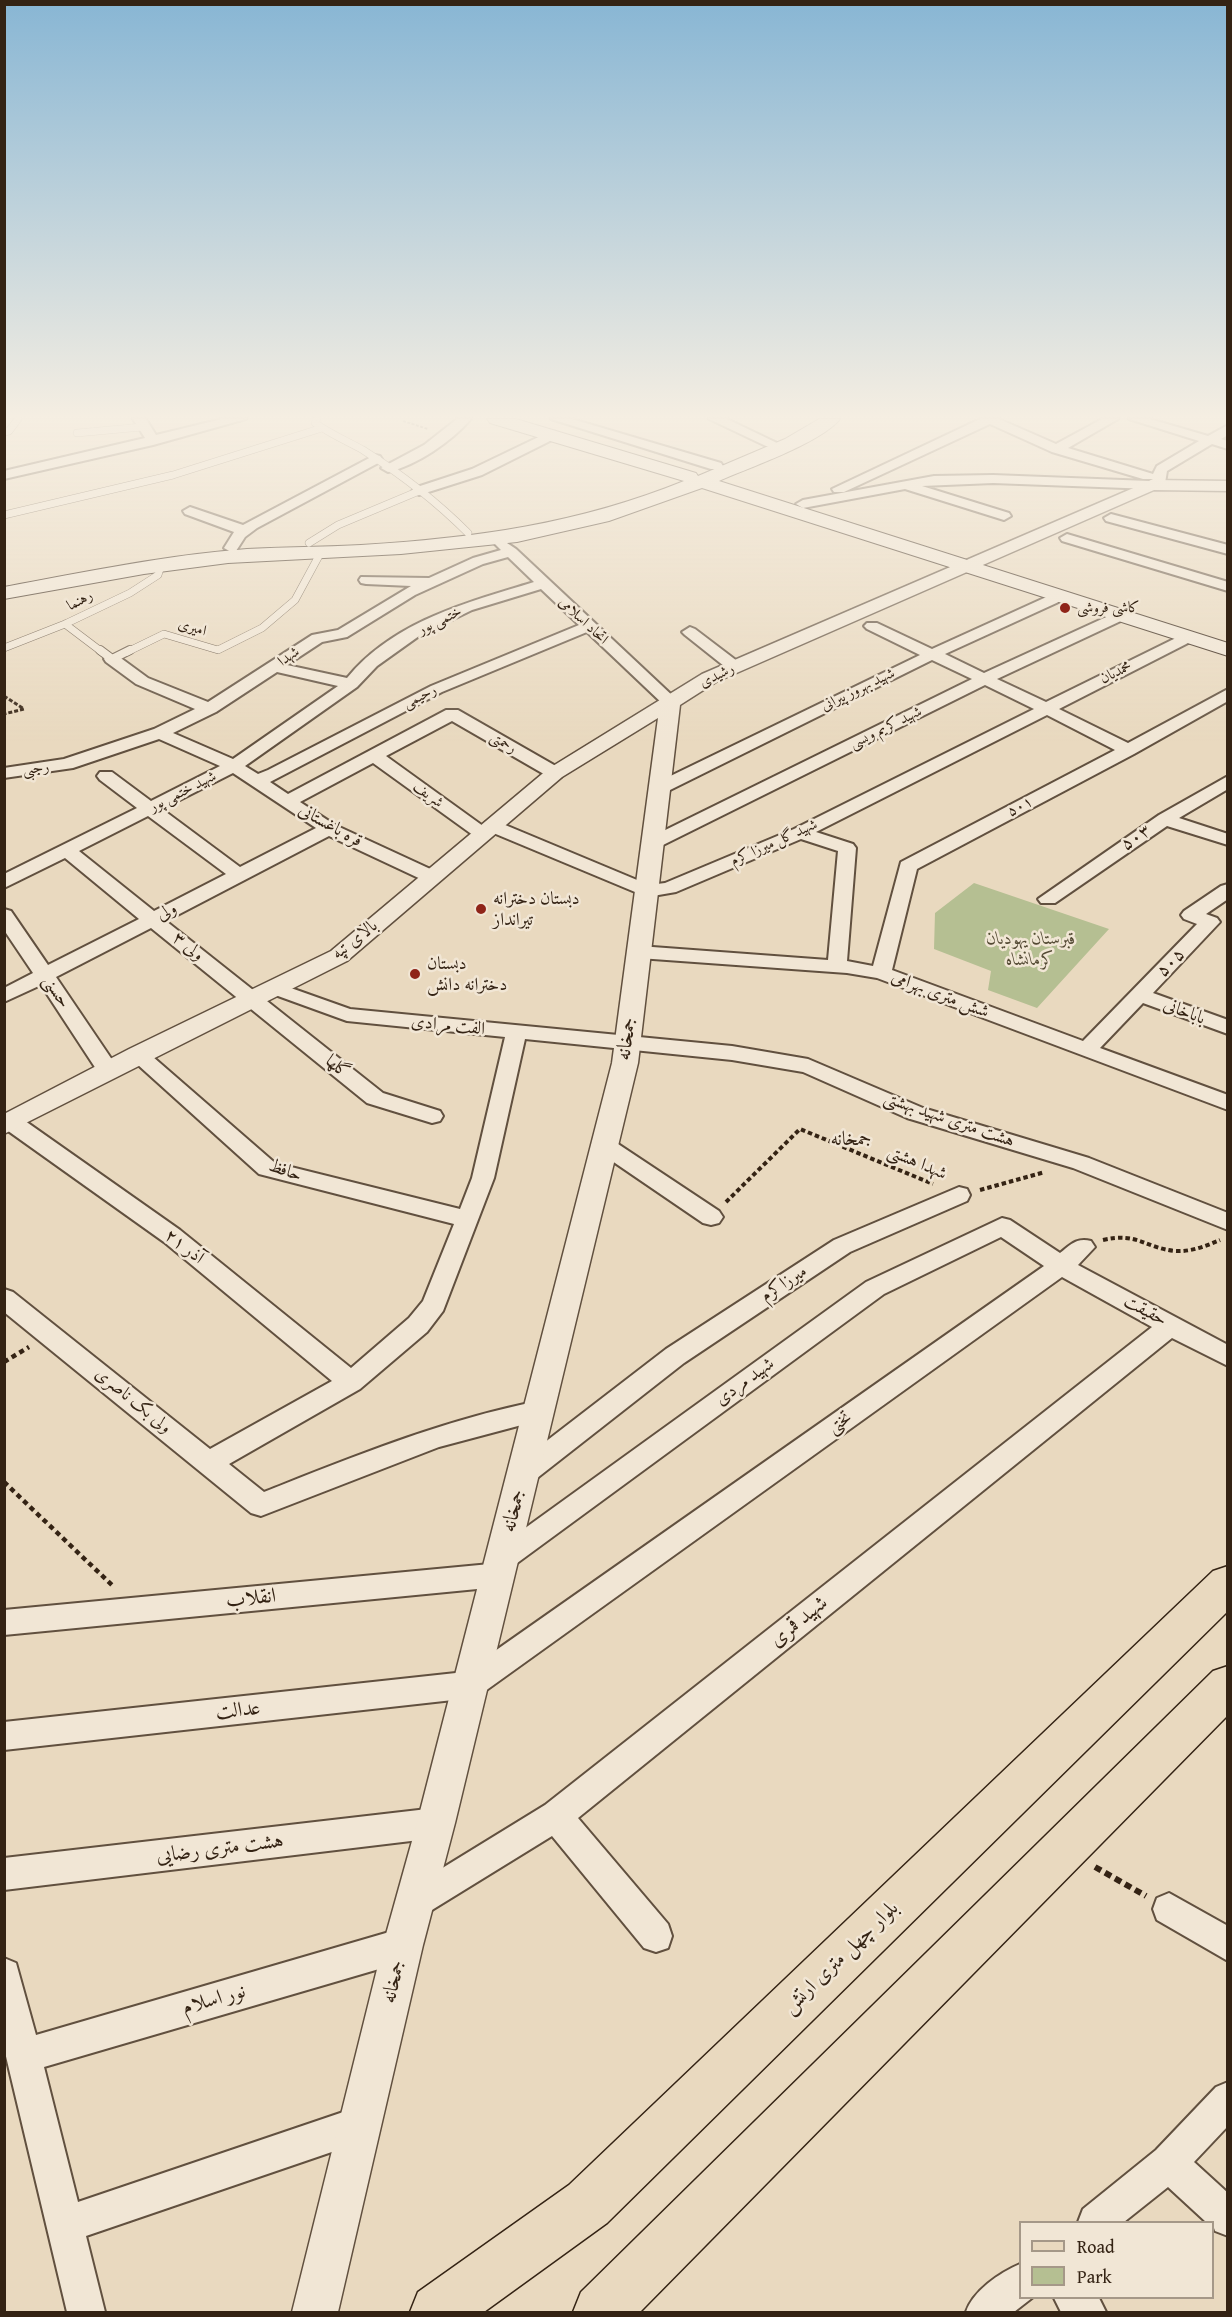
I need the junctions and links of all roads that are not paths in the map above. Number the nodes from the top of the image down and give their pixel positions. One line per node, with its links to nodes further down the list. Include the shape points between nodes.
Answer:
1 (234, 527): 12 (street)
2 (251, 527): 12 (street)
3 (336, 527): 18 (lane)
4 (462, 527): 13 (lane)
5 (511, 527): 13 (main road)
6 (564, 527): 17 (main road)
7 (859, 527): 22 (main road)
8 (871, 527): 22 (main road)
9 (1066, 527): 22 (street)
10 (1091, 527): 16 (street)
11 (1143, 527): 14 (street)
12 (244, 531): 19 (street)
13 (468, 533): 18 (main road)
14 (1177, 537): 15 (street); 20 (street)
15 (1227, 537)
16 (1067, 538): 22 (street, via 1029,557 1012,556); 27 (street)
17 (504, 545): 18 (main road, via 377,550); 24 (street, شهدا); 25 (street, اتحاد اسلامی)
18 (315, 547): 19 (main road); 21 (main road); 40 (lane, امیری, via 295,600 262,628 218,650 164,634)
19 (231, 548): 21 (main road)
20 (1227, 550)
21 (160, 562): 26 (main road); 28 (main road); 31 (lane, رهنما, via 158,575)
22 (980, 568): 29 (main road); 33 (street, رشیدی); 35 (main road); 42 (street, رشیدی)
23 (366, 580): 24 (street)
24 (432, 582): 41 (street, شهدا, via 342,634 317,638)
25 (544, 583): 32 (street, اتحاد اسلامی); 44 (street, ختمی پور, via 456,611 404,639 360,670)
26 (4, 584)
27 (1227, 587)
28 (4, 593)
29 (1058, 597): 30 (main road); 39 (street, شهید بهروز پیرانی)
30 (1120, 616): 36 (main road); 43 (street, شهید کریم ویسی)
31 (65, 624): 37 (lane, رهنما); 40 (lane)
32 (589, 626): 46 (street, اتحاد اسلامی); 57 (street, رحیمی, via 464,676)
33 (873, 626): 39 (street); 46 (street, رشیدی, via 726,690)
34 (690, 632): 42 (street)
35 (1227, 636)
36 (1187, 638): 38 (main road); 47 (street, محمدیان)
37 (4, 648)
38 (1227, 650)
39 (933, 654): 43 (street); 59 (street, شهید بهروز پیرانی)
40 (112, 659): 48 (street, via 142,681)
41 (275, 667): 44 (street); 48 (street, شهدا)
42 (735, 667): 46 (street, رشیدی)
43 (985, 679): 47 (street); 67 (street, شهید کریم ویسی)
44 (351, 684): 53 (street, شهید ختمی پور)
45 (1227, 694): 50 (street, ۵۰۱)
46 (670, 702): 55 (street, بالای تپه); 59 (street, جمخانه)
47 (1045, 708): 50 (street); 65 (street, شهید گل میرزا کرم)
48 (210, 709): 49 (street, شهدا)
49 (160, 733): 52 (street, شهدا); 53 (street, قره باغستانی)
50 (1128, 750): 80 (street, ۵۰۱, via 908,866)
51 (374, 755): 55 (street, رحمتی, via 452,714); 60 (street); 64 (street, شریف)
52 (67, 764): 54 (street, رجبی)
53 (234, 766): 57 (street, قره باغستانی); 61 (street, شهید ختمی پور)
54 (4, 773)
55 (555, 773): 64 (street, بالای تپه)
56 (106, 776): 61 (street)
57 (257, 781): 60 (street, قره باغستانی)
58 (1227, 781): 62 (street, ۵۰۳)
59 (660, 788): 67 (street, جمخانه)
60 (288, 801): 63 (street, قره باغستانی)
61 (151, 808): 68 (street, شهید ختمی پور); 69 (street)
62 (1165, 819): 66 (street); 74 (street, ۵۰۳)
63 (329, 829): 69 (street, ولی); 70 (street, قره باغستانی)
64 (487, 830): 70 (street, بالای تپه); 73 (street)
65 (800, 834): 73 (street, شهید گل میرزا کرم, via 669,888); 79 (street, via 847,848)
66 (1227, 840)
67 (653, 843): 73 (street, جمخانه)
68 (67, 851): 71 (street, شهید ختمی پور); 76 (street, ولی ۳)
69 (240, 875): 76 (street, ولی)
70 (432, 877): 82 (street, بالای تپه, via 339,956)
71 (4, 882)
72 (1227, 890): 77 (street, ۵۰۵, via 1191,915)
73 (646, 891): 78 (street, جمخانه)
74 (1048, 899)
75 (4, 915): 81 (street, حسنی)
76 (153, 919): 81 (street, ولی); 85 (street, ولی ۳)
77 (1219, 926): 83 (street, ۵۰۵)
78 (639, 952): 79 (street, شش متری بهرامی); 88 (street, جمخانه)
79 (837, 966): 80 (street, شش متری بهرامی)
80 (881, 973): 89 (street, شش متری بهرامی)
81 (45, 975): 84 (street, ولی); 91 (street, حسنی)
82 (274, 988): 85 (street, بالای تپه); 87 (street, الفت مرادی, via 346,1015)
83 (1140, 995): 86 (street, باباخانی); 89 (street, ۵۰۵)
84 (4, 996)
85 (252, 999): 90 (street, بالای تپه); 93 (street, گلها, via 375,1098)
86 (1227, 1028)
87 (516, 1033): 88 (street, الفت مرادی); 98 (street, via 483,1178)
88 (627, 1042): 95 (street, جمخانه); 99 (street, هشت متری شهید بهشتی, via 808,1066 915,1113 1081,1163)
89 (1086, 1050): 92 (street, شش متری بهرامی)
90 (138, 1054): 91 (street, بالای تپه); 98 (street, حافظ, via 267,1169)
91 (108, 1070): 94 (street, بالای تپه)
92 (1227, 1103)
93 (432, 1116)
94 (8, 1123): 106 (street, ۲۱ آذر, via 172,1236)
95 (604, 1145): 97 (street); 107 (street, جمخانه)
96 (959, 1195): 109 (street, میرزاکرم, via 842,1246 675,1356)
97 (711, 1217)
98 (468, 1219): 106 (street, via 434,1305 418,1325)
99 (1227, 1222)
100 (1002, 1226): 102 (street, حقیقت); 110 (street, شهید مردی, via 875,1288)
101 (1083, 1247): 102 (street, تختی)
102 (1061, 1266): 104 (street, حقیقت); 113 (street, تختی)
103 (4, 1298): 108 (street, ولی بک ناصری)
104 (1171, 1325): 105 (street, حقیقت); 116 (street, شهید قمری)
105 (1227, 1356)
106 (351, 1382): 108 (street)
107 (538, 1411): 108 (street, ولی بک ناصری, via 501,1417 435,1438 261,1505); 109 (street, جمخانه)
108 (208, 1462)
109 (523, 1474): 110 (street, جمخانه)
110 (500, 1567): 112 (street, انقلاب); 113 (street, جمخانه)
111 (1227, 1584): 136 (main road, بلوار چهل متری ارتش, via 588,2204)
112 (4, 1623)
113 (471, 1685): 115 (street, عدالت); 117 (street, جمخانه)
114 (1227, 1685): 137 (main road)
115 (4, 1736)
116 (556, 1816): 119 (street, شهید قمری); 121 (street)
117 (436, 1823): 118 (street, هشت متری رضایی); 119 (street, جمخانه)
118 (4, 1874)
119 (416, 1902): 122 (street, جمخانه)
120 (1169, 1909): 123 (street)
121 (656, 1936)
122 (403, 1945): 125 (street, نور اسلام); 127 (street, جمخانه)
123 (1227, 1945)
124 (4, 1975): 125 (street)
125 (24, 2056): 131 (street)
126 (1227, 2099): 128 (street)
127 (361, 2124): 131 (street); 135 (street, جمخانه)
128 (1170, 2163): 129 (street); 130 (street)
129 (1227, 2218)
130 (1098, 2221)
131 (65, 2225): 134 (street)
132 (1019, 2284): 138 (street)
133 (1074, 2299): 139 (street)
134 (86, 2313)
135 (315, 2313)
136 (438, 2313)
137 (601, 2313)
138 (985, 2313)
139 (1087, 2313)

